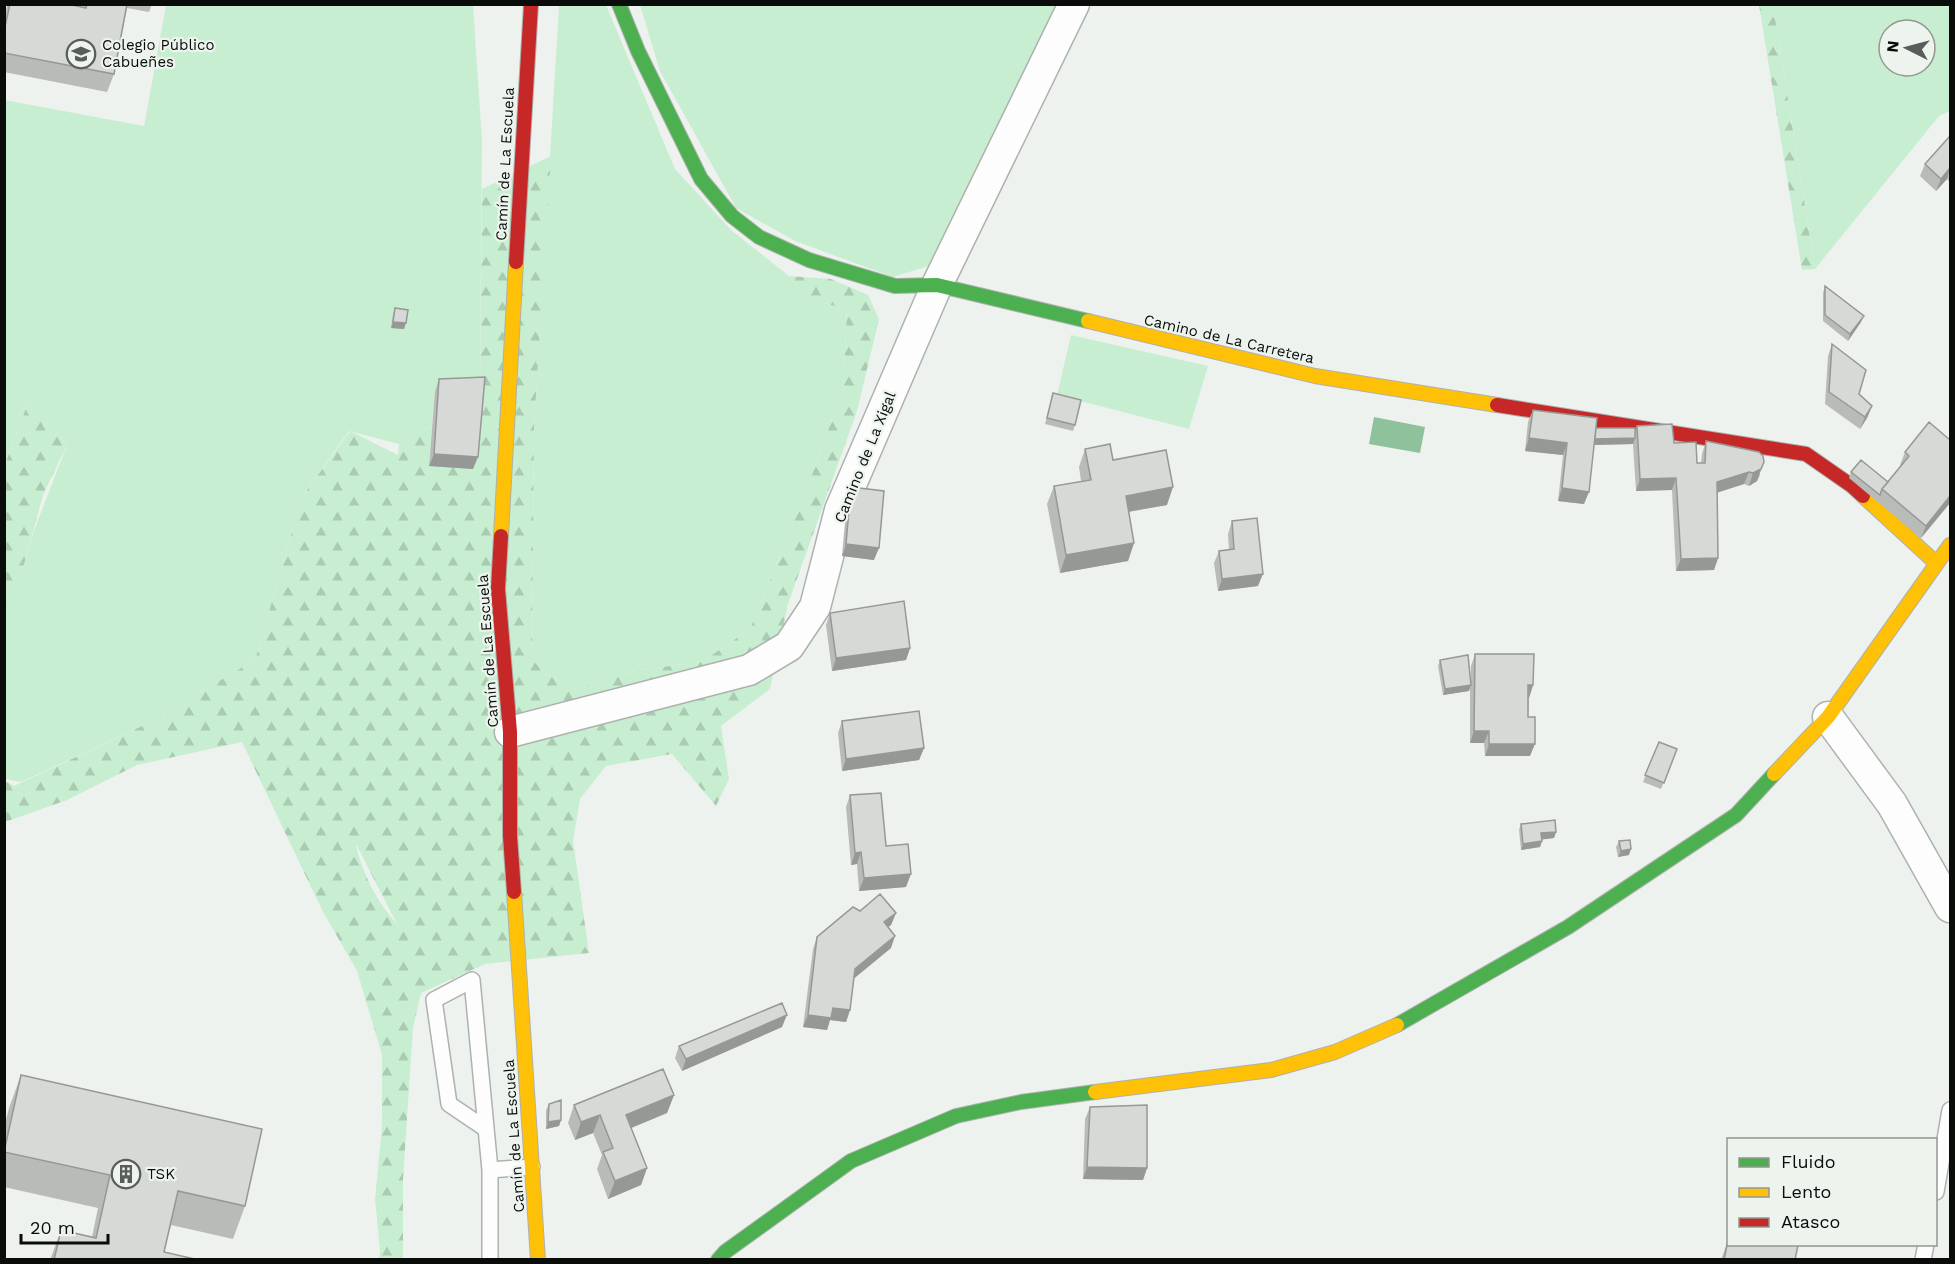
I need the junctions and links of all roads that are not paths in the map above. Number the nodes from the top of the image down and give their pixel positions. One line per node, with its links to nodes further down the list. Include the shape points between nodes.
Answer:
1 (531, 4): 8 (main road, Camín de La Escuela, via 498,589)
2 (619, 4): 4 (main road, Camino de La Carretera, via 701,179 732,216 759,237 809,261 895,286)
3 (1074, 4): 4 (street, Camino de La Xigal)
4 (937, 285): 6 (main road, Camino de La Carretera, via 1315,376 1806,454 1852,486); 8 (street, Camino de La Xigal, via 840,510 815,607 789,646 749,670)
5 (1950, 545): 6 (main road)
6 (1936, 563): 7 (main road)
7 (1828, 717): 9 (street, via 1892,804); 17 (main road, via 1736,815 1568,927 1395,1026 1335,1052 1271,1070 1021,1102 956,1116 851,1161)
8 (510, 732): 12 (main road, Camín de La Escuela, via 510,836)
9 (1950, 907)
10 (1950, 1110): 14 (lane)
11 (486, 1130): 11 (lane, via 477,1026 472,980 434,1000 449,1104); 13 (lane)
12 (532, 1167): 13 (lane); 16 (main road, Camín de La Escuela)
13 (490, 1170): 15 (lane)
14 (1937, 1181)
15 (490, 1260)
16 (538, 1260)
17 (718, 1260)

